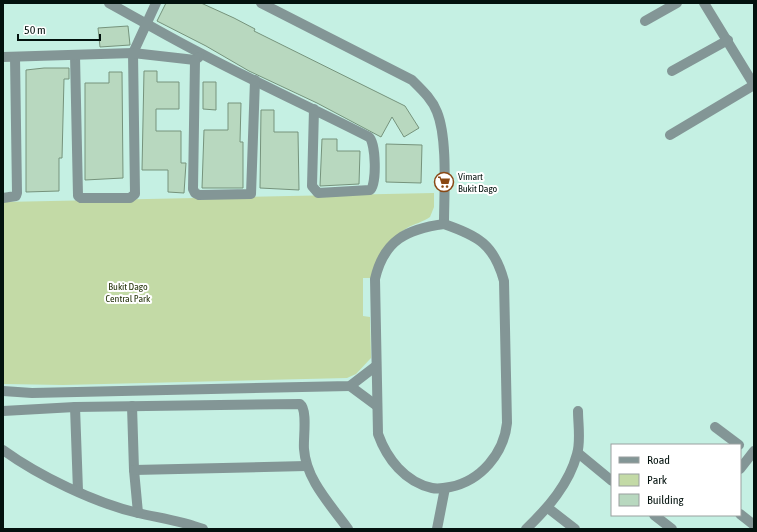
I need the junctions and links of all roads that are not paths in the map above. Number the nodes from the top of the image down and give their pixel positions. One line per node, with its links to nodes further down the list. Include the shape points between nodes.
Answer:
1 (109, 3): 7 (street)
2 (156, 3): 7 (street)
3 (261, 3): 20 (street, via 412,80 427,95 437,111 442,128)
4 (677, 3): 6 (street)
5 (704, 3): 8 (street)
6 (645, 21)
7 (146, 24): 9 (street); 13 (street)
8 (728, 40): 14 (street); 16 (street)
9 (133, 53): 10 (street); 10 (street, via 135,194 130,198 78,196); 13 (street)
10 (75, 55): 12 (street)
11 (3, 57): 12 (street)
12 (15, 57): 19 (street, via 17,193 11,198)
13 (199, 57): 15 (street); 15 (street, via 194,189 199,195 251,194)
14 (672, 71)
15 (255, 80): 17 (street)
16 (754, 85): 18 (street)
17 (314, 109): 17 (street, via 371,139 374,145 375,184 370,190 314,190)
18 (670, 135)
19 (3, 198)
20 (444, 224): 21 (street, via 424,226 398,239 386,250 379,263 375,279); 39 (street, via 471,234 485,244 493,254 504,281 507,423 506,436 492,462 481,472 458,485)
21 (376, 366): 22 (street); 25 (street)
22 (350, 386): 23 (street, via 32,393); 25 (street)
23 (3, 391)
24 (132, 406): 26 (street); 35 (street, via 300,404 304,409); 37 (street)
25 (377, 406): 39 (street, via 378,434 391,462 419,483 433,488)
26 (75, 407): 27 (street); 40 (street)
27 (3, 411)
28 (578, 411): 33 (street)
29 (715, 427): 30 (street)
30 (739, 444)
31 (741, 446): 34 (street)
32 (3, 450): 40 (street, via 22,464)
33 (578, 453): 38 (street); 41 (street)
34 (753, 453): 36 (street)
35 (306, 466): 37 (street); 47 (street)
36 (741, 468)
37 (134, 470): 42 (street)
38 (611, 480)
39 (445, 488): 48 (street)
40 (78, 490): 42 (street)
41 (548, 508): 49 (street); 50 (street)
42 (138, 513): 46 (street, via 172,519)
43 (741, 515): 45 (street)
44 (655, 516): 51 (street)
45 (754, 525)
46 (203, 529)
47 (348, 529)
48 (437, 529)
49 (526, 529)
50 (575, 529)
51 (672, 529)

